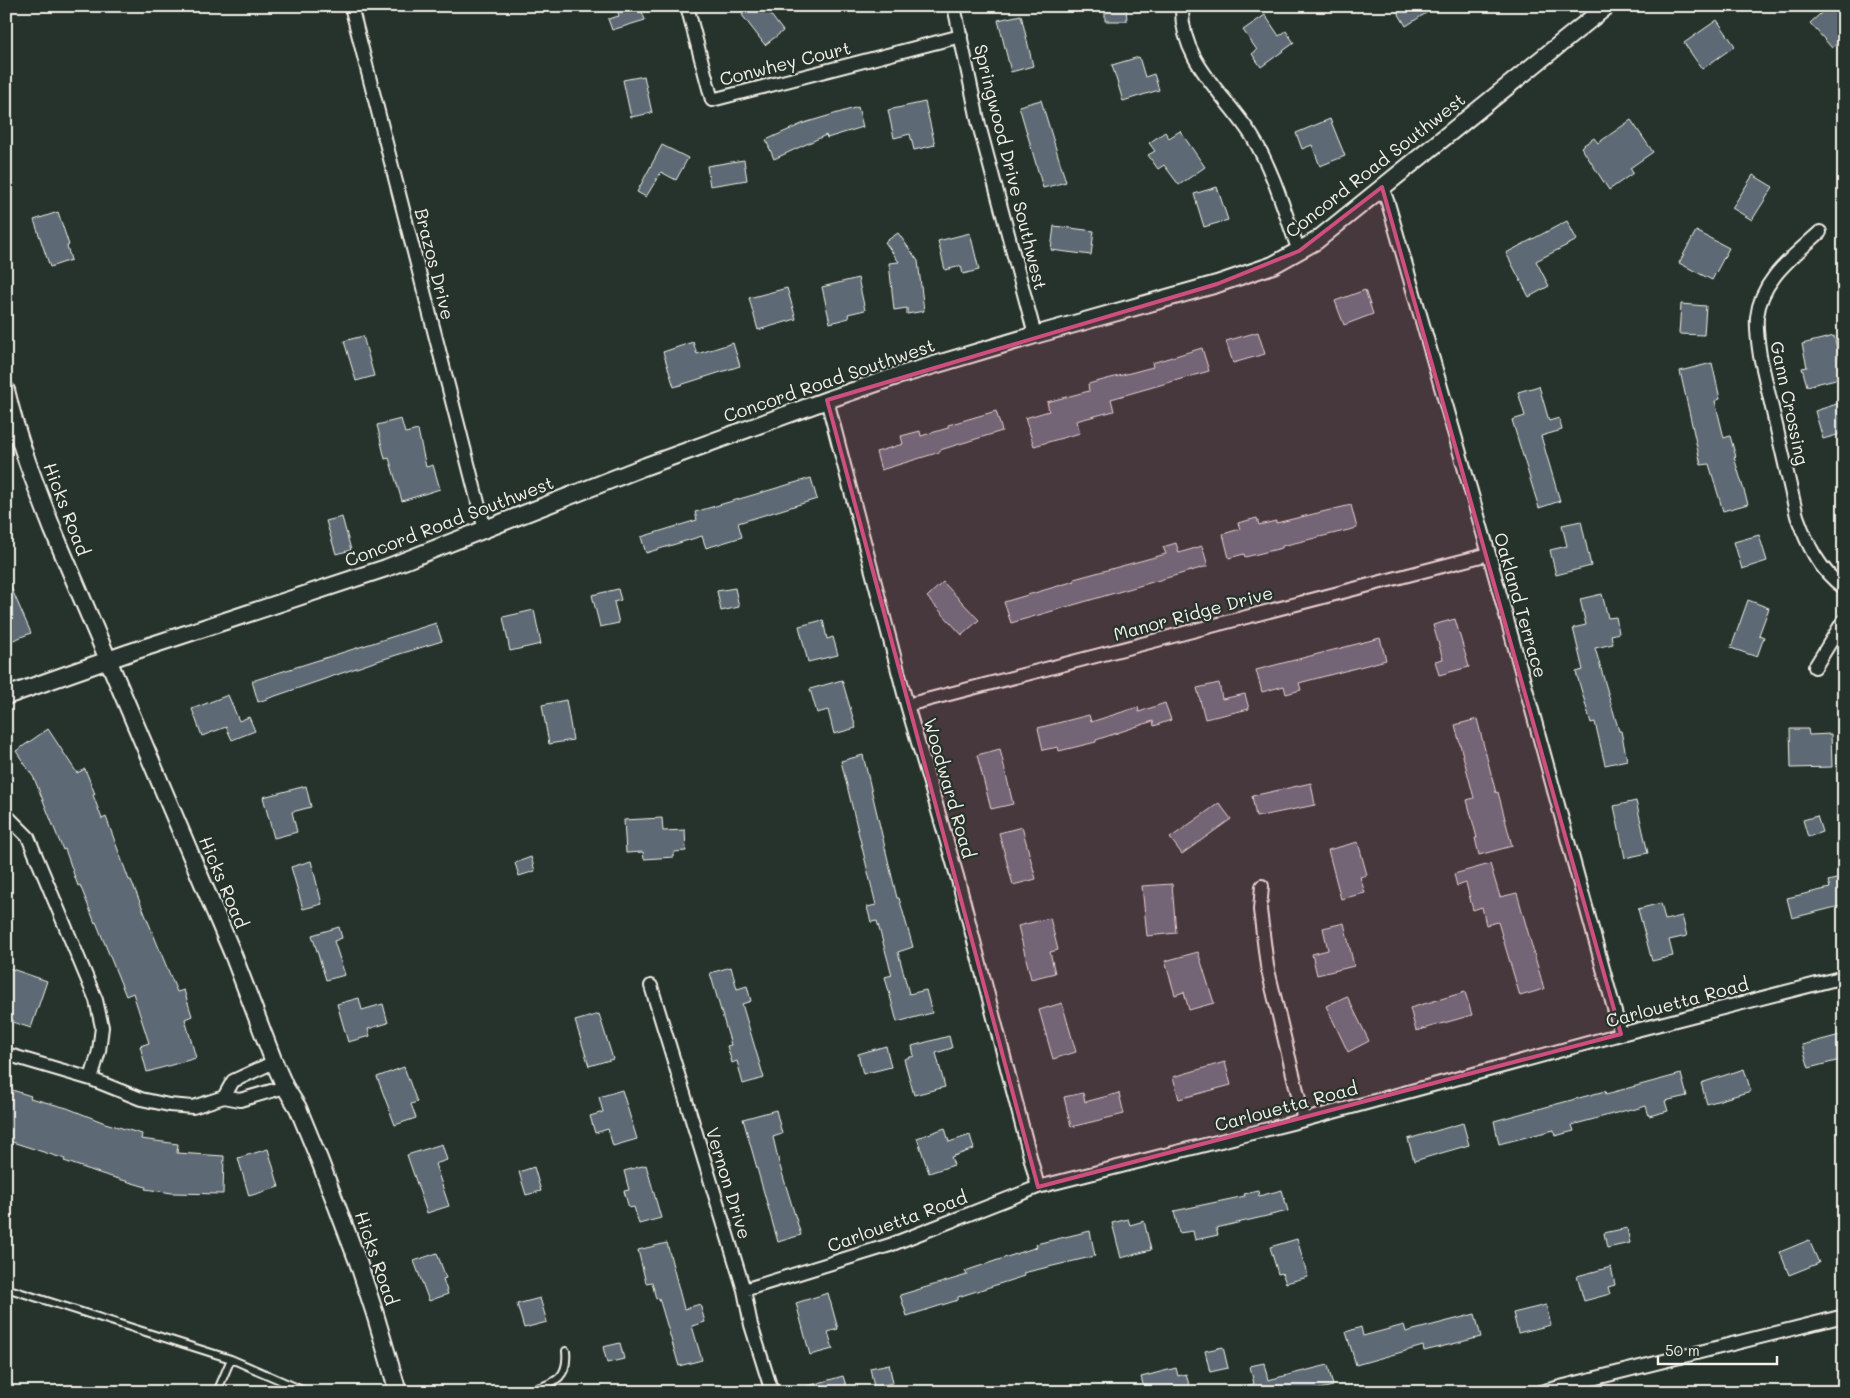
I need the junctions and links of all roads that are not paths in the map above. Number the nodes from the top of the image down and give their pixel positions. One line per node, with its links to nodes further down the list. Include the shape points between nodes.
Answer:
1 (351, 6): 13 (street, Brazos Drive)
2 (688, 6): 6 (street, Conwhey Court, via 712,100)
3 (954, 6): 6 (street, Springwood Drive Southwest)
4 (1182, 6): 9 (street, via 1181,22 1192,55 1253,138 1270,171)
5 (1607, 6): 7 (street, Concord Road Southwest)
6 (961, 36): 10 (street, Springwood Drive Southwest, via 979,124)
7 (1382, 187): 9 (street, Concord Road Southwest); 14 (street, Oakland Terrace)
8 (1820, 232): 15 (street, Gann Crossing, via 1769,283 1761,296 1757,334 1796,516 1817,562)
9 (1299, 251): 10 (street, Concord Road Southwest, via 1273,265 1217,284)
10 (1035, 335): 12 (street, Concord Road Southwest)
11 (7, 395): 17 (street, Hicks Road, via 40,497)
12 (827, 400): 13 (street, Concord Road Southwest, via 646,466); 20 (street, Woodward Road)
13 (485, 530): 17 (street, Concord Road Southwest, via 321,591)
14 (1489, 554): 20 (street, Manor Ridge Drive); 25 (street, Oakland Terrace)
15 (1844, 588)
16 (1844, 620): 18 (street)
17 (107, 660): 19 (street, Concord Road Southwest); 27 (street, Hicks Road, via 232,952)
18 (1815, 667)
19 (6, 696)
20 (907, 705): 32 (street, Woodward Road, via 957,876)
21 (6, 815): 28 (street, via 28,837 96,1000 102,1027)
22 (1262, 886): 31 (street, via 1260,910 1266,959)
23 (1844, 977): 25 (street, Carlouetta Road)
24 (651, 986): 34 (street, Vernon Drive)
25 (1621, 1034): 31 (street, Carlouetta Road)
26 (6, 1054): 28 (street)
27 (274, 1062): 29 (street, Hicks Road); 30 (street, via 233,1081)
28 (91, 1079): 30 (street, via 140,1099 169,1105 193,1107)
29 (285, 1087): 30 (street, via 240,1100); 40 (street, Hicks Road, via 298,1108 339,1210)
30 (224, 1097)
31 (1304, 1120): 32 (street, Carlouetta Road)
32 (1038, 1187): 34 (street, Carlouetta Road, via 890,1245)
33 (6, 1288): 37 (lane)
34 (744, 1290): 42 (street, Vernon Drive, via 751,1325)
35 (1844, 1316): 43 (street)
36 (566, 1351): 41 (lane, via 567,1360 559,1380)
37 (231, 1359): 38 (lane); 39 (lane)
38 (217, 1392)
39 (307, 1392)
40 (398, 1392)
41 (526, 1392)
42 (772, 1392)
43 (1540, 1392)

